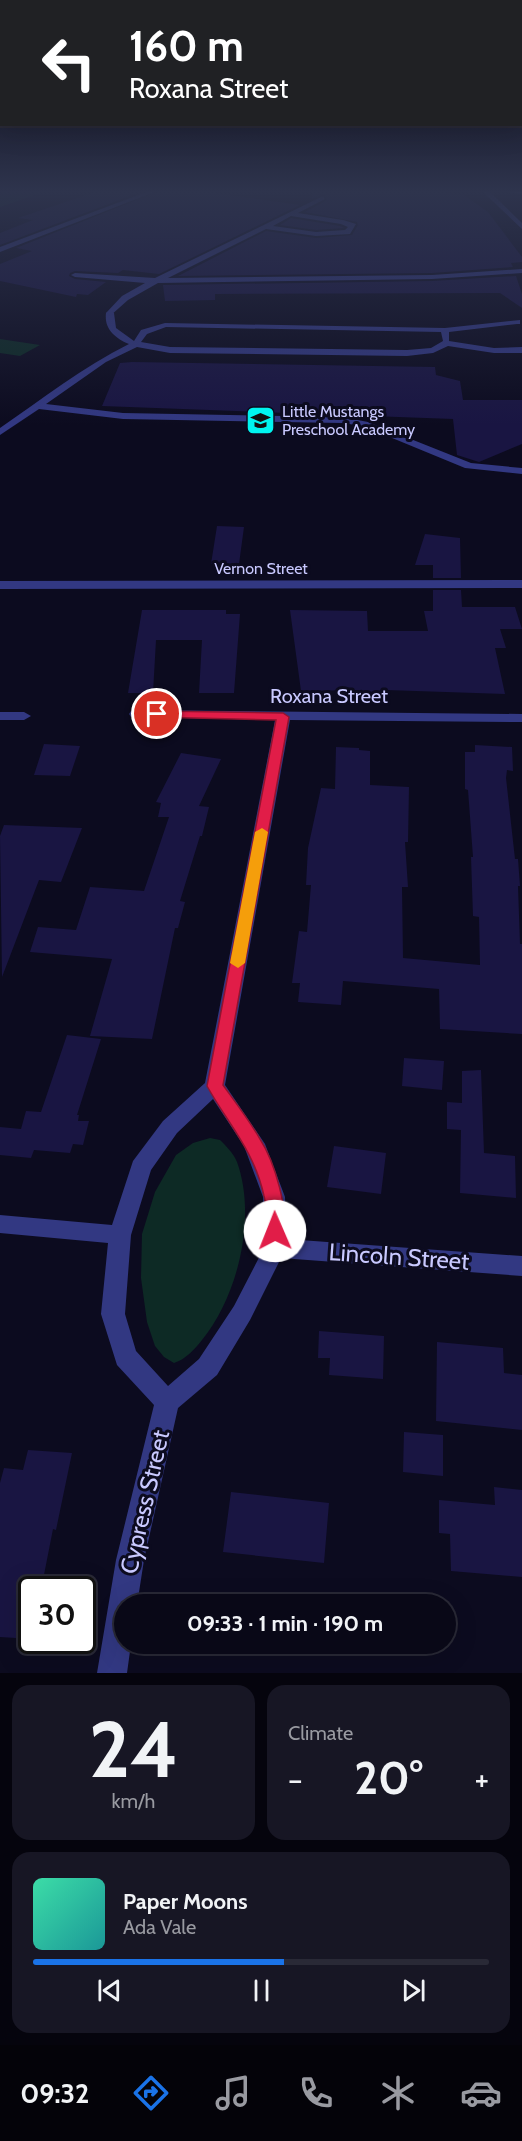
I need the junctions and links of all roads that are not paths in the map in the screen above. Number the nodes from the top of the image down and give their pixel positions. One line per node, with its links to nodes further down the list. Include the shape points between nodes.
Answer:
1 (180, 269): 4 (street)
2 (522, 271): 4 (street, via 432,277)
3 (75, 274): 4 (street)
4 (156, 281): 5 (street, via 113,307)
5 (110, 313): 9 (lane, via 112,329)
6 (520, 323): 7 (lane)
7 (445, 330): 8 (lane); 9 (lane, via 165,326 144,332)
8 (446, 343): 9 (lane, via 441,348 407,353 170,350); 10 (lane)
9 (135, 344): 12 (lane, via 103,360)
10 (518, 351): 11 (lane)
11 (522, 358)
12 (36, 406): 13 (lane); 14 (lane, via 123,416 342,420 366,424 469,466)
13 (0, 432)
14 (522, 471)
15 (522, 584): 16 (street, Vernon Street)
16 (0, 585)
17 (136, 714): 19 (street, Roxana Street)
18 (24, 716): 20 (street)
19 (283, 717): 21 (street, Roxana Street); 22 (street)
20 (1, 718)
21 (522, 718)
22 (215, 1086): 24 (street, via 170,1127 141,1167); 25 (street, via 254,1144 274,1197)
23 (0, 1224): 24 (street)
24 (120, 1235): 27 (street, via 113,1314 126,1357)
25 (275, 1248): 26 (street, Lincoln Street); 27 (street, via 242,1313 208,1366)
26 (522, 1266)
27 (167, 1401): 28 (street, Cypress Street, via 130,1560)
28 (112, 1673)

